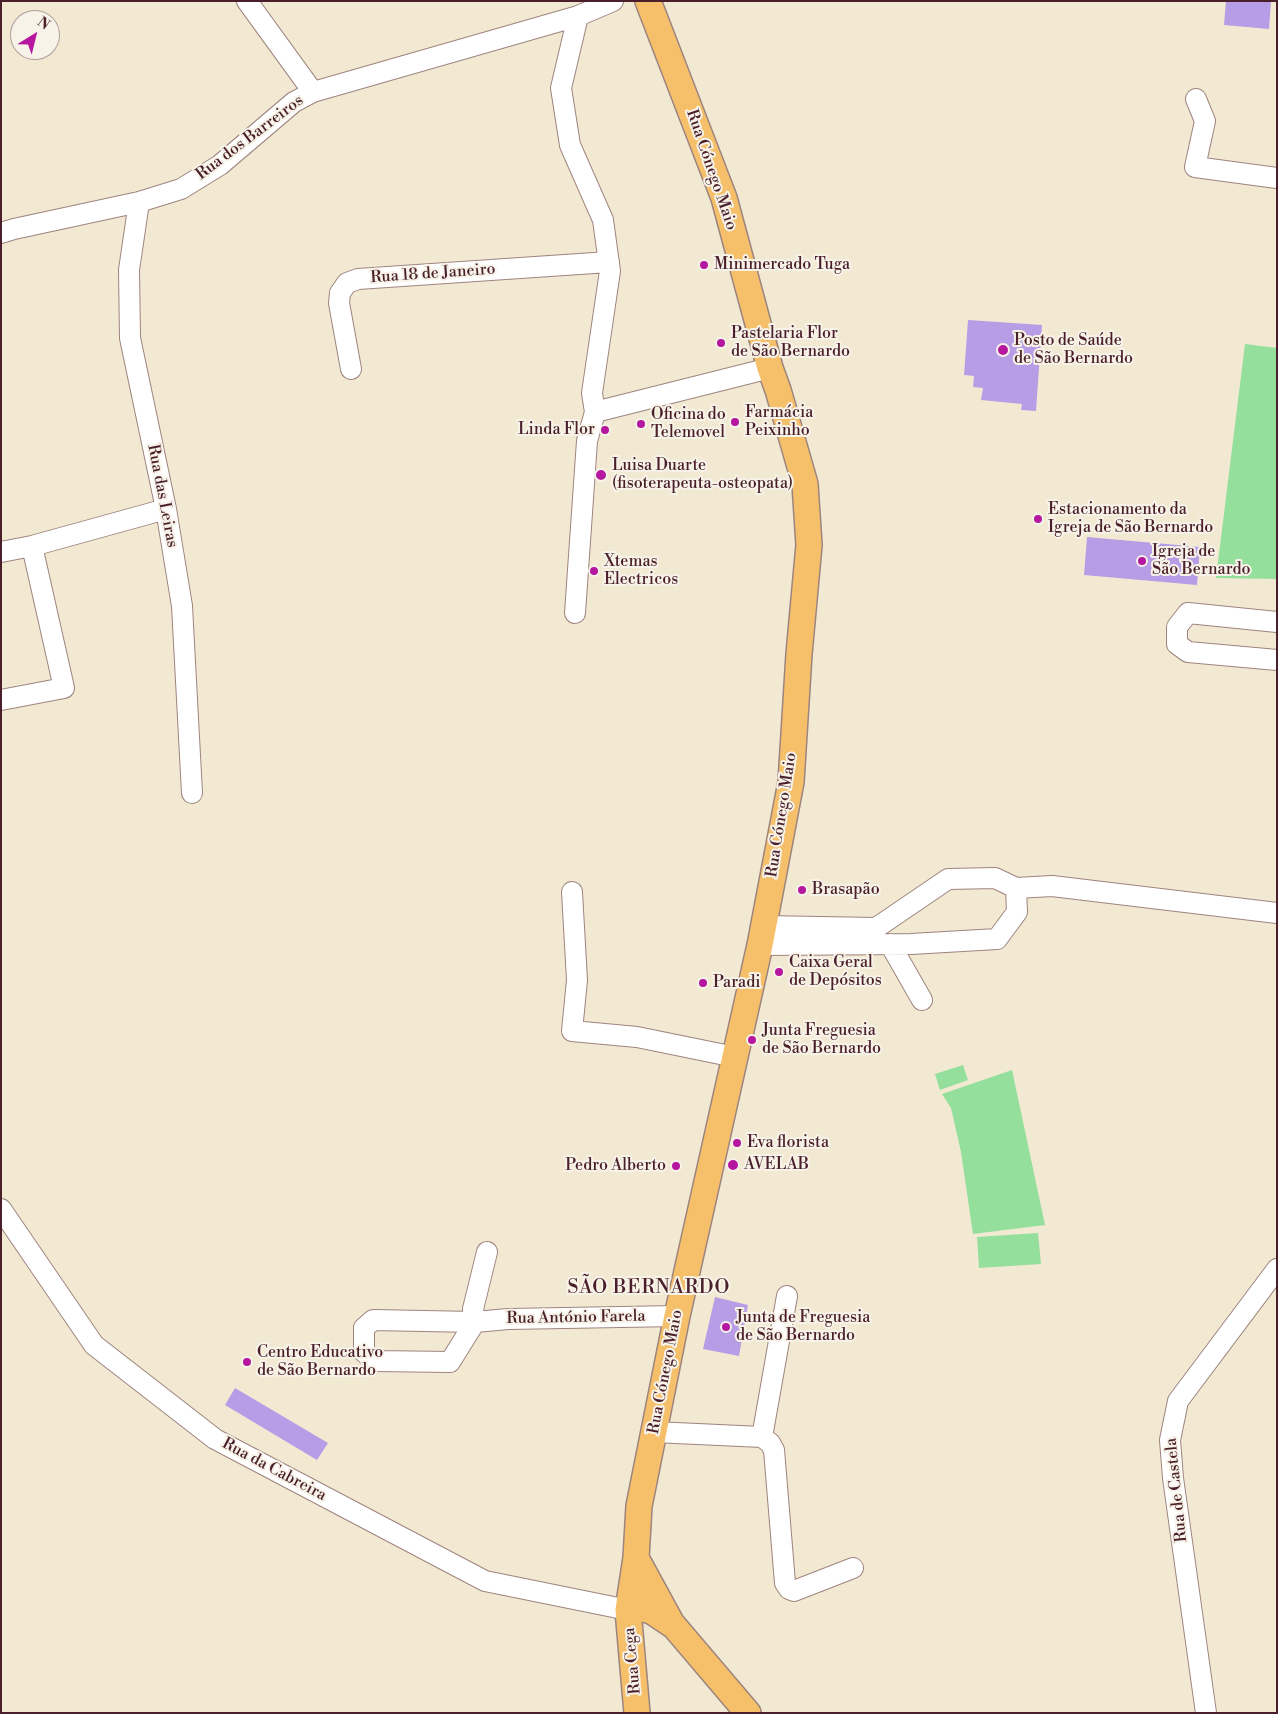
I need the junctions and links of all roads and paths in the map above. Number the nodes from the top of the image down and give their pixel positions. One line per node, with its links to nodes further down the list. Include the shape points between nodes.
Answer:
1 (246, 1): 5 (street)
2 (613, 1): 4 (street, Rua dos Barreiros)
3 (648, 1): 11 (main road, Rua Cónego Maio, via 724,198)
4 (578, 16): 5 (street, Rua dos Barreiros); 10 (street, via 561,88 570,146 603,220)
5 (313, 92): 8 (street, Rua dos Barreiros, via 294,102 220,165 181,189)
6 (1196, 99): 7 (street, via 1205,121 1195,167)
7 (1277, 178)
8 (139, 202): 9 (street, Rua dos Barreiros); 14 (street, Rua das Leiras, via 129,270 130,338)
9 (1, 233)
10 (609, 262): 12 (street, Rua 18 de Janeiro, via 358,279 347,284 340,293 339,303); 13 (street, via 592,392)
11 (770, 368): 13 (street); 25 (main road, Rua Cónego Maio, via 805,484 809,545 791,782)
12 (351, 369)
13 (595, 412): 17 (street, via 587,441)
14 (166, 509): 15 (street); 21 (street, Rua das Leiras, via 182,606)
15 (32, 546): 16 (street); 20 (street, via 64,688)
16 (1, 552)
17 (575, 613)
18 (1277, 622): 19 (street, via 1188,613 1177,627 1177,644 1188,652)
19 (1277, 660)
20 (1, 700)
21 (192, 793)
22 (1016, 888): 24 (street, via 1052,886); 25 (street, via 995,878 948,879 876,928); 27 (street, via 1017,912 997,939)
23 (572, 892): 28 (street, via 577,980 572,1031 637,1037)
24 (1277, 913)
25 (762, 935): 26 (street); 28 (main road, Rua Cónego Maio)
26 (890, 944): 27 (street); 27 (street, via 928,995 910,957)
27 (911, 944)
28 (735, 1057): 33 (main road, Rua Cónego Maio)
29 (1, 1209): 39 (street, Rua da Cabreira, via 94,1345 215,1439 485,1581)
30 (487, 1252): 34 (street, via 473,1309)
31 (1277, 1269): 43 (street, Rua de Castela, via 1178,1401 1170,1440)
32 (787, 1296): 36 (street)
33 (677, 1316): 34 (street, Rua António Farela); 35 (main road, Rua Cónego Maio)
34 (475, 1322): 34 (street, Rua António Farela, via 450,1362 376,1361 364,1352 364,1328 373,1320)
35 (654, 1432): 36 (street); 37 (main road, Rua Cónego Maio, via 639,1506)
36 (762, 1437): 38 (street, via 774,1450 785,1583 789,1589 794,1591)
37 (636, 1558): 39 (main road, Rua Cónego Maio); 40 (main road)
38 (852, 1568)
39 (628, 1610): 40 (main road, via 645,1609); 41 (main road, Rua Cega)
40 (674, 1626): 42 (main road)
41 (637, 1713)
42 (748, 1713)
43 (1206, 1713)

